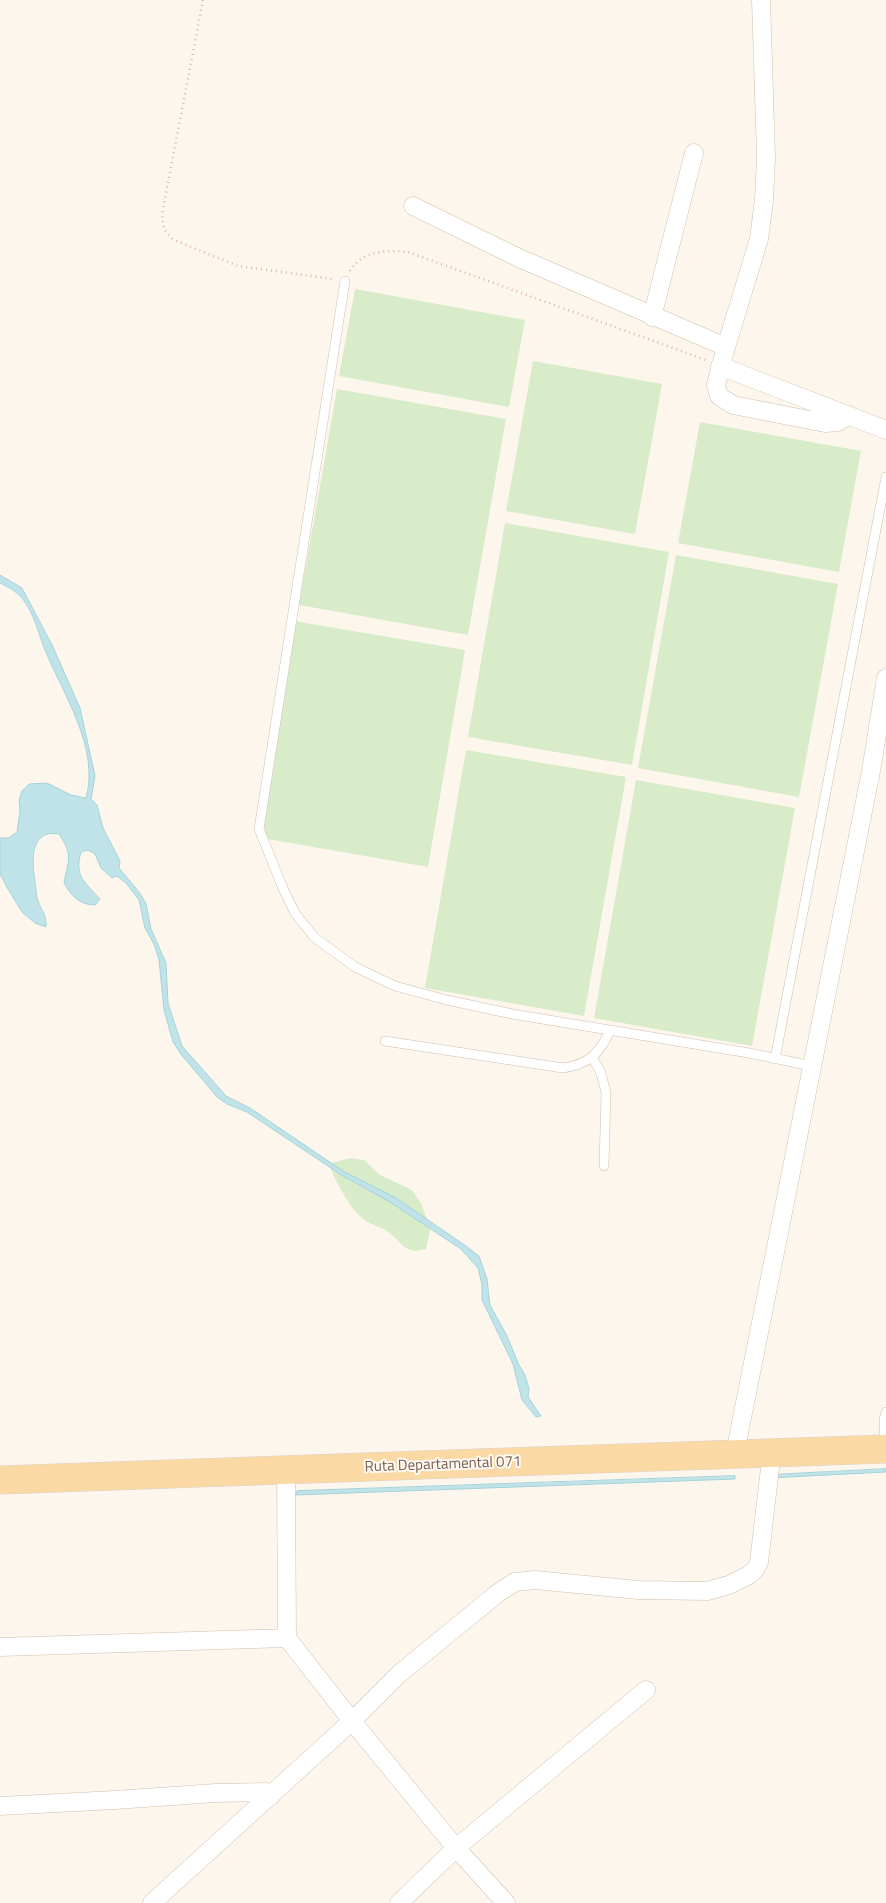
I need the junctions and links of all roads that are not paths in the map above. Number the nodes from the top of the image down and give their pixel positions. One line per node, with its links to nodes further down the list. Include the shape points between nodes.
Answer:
1 (761, 0): 6 (street, via 766,156 764,200 759,239)
2 (694, 153): 5 (street)
3 (413, 206): 5 (street, via 518,258)
4 (346, 281): 12 (lane, via 259,829 295,913 314,937 355,967 395,986 447,1000)
5 (652, 316): 6 (street)
6 (726, 347): 7 (street)
7 (720, 366): 8 (street); 8 (street, via 716,385 719,396 733,405 825,423 838,422)
8 (849, 415): 9 (street)
9 (886, 430)
10 (886, 477): 15 (lane)
11 (886, 678): 16 (street, via 871,771)
12 (610, 1031): 14 (lane); 15 (lane)
13 (384, 1042): 14 (lane, via 563,1068 579,1066)
14 (592, 1057): 17 (lane, via 601,1073 606,1094)
15 (775, 1059): 16 (lane)
16 (812, 1066): 21 (street)
17 (604, 1166)
18 (886, 1412): 19 (lane)
19 (886, 1449): 20 (main road, Ruta Departamental 071)
20 (772, 1451): 21 (main road, Ruta Departamental 071); 27 (street, via 759,1562 749,1575 707,1591 638,1590 535,1580 515,1582 399,1674)
21 (735, 1453): 22 (main road, Ruta Departamental 071)
22 (286, 1471): 23 (main road, Ruta Departamental 071); 24 (street)
23 (0, 1480)
24 (287, 1638): 25 (street); 27 (street)
25 (0, 1647)
26 (646, 1690): 30 (street)
27 (352, 1721): 28 (street); 30 (street)
28 (271, 1796): 29 (street, via 266,1792 216,1793); 31 (street)
29 (0, 1806)
30 (456, 1848): 32 (street); 33 (street)
31 (155, 1902)
32 (399, 1903)
33 (506, 1903)

